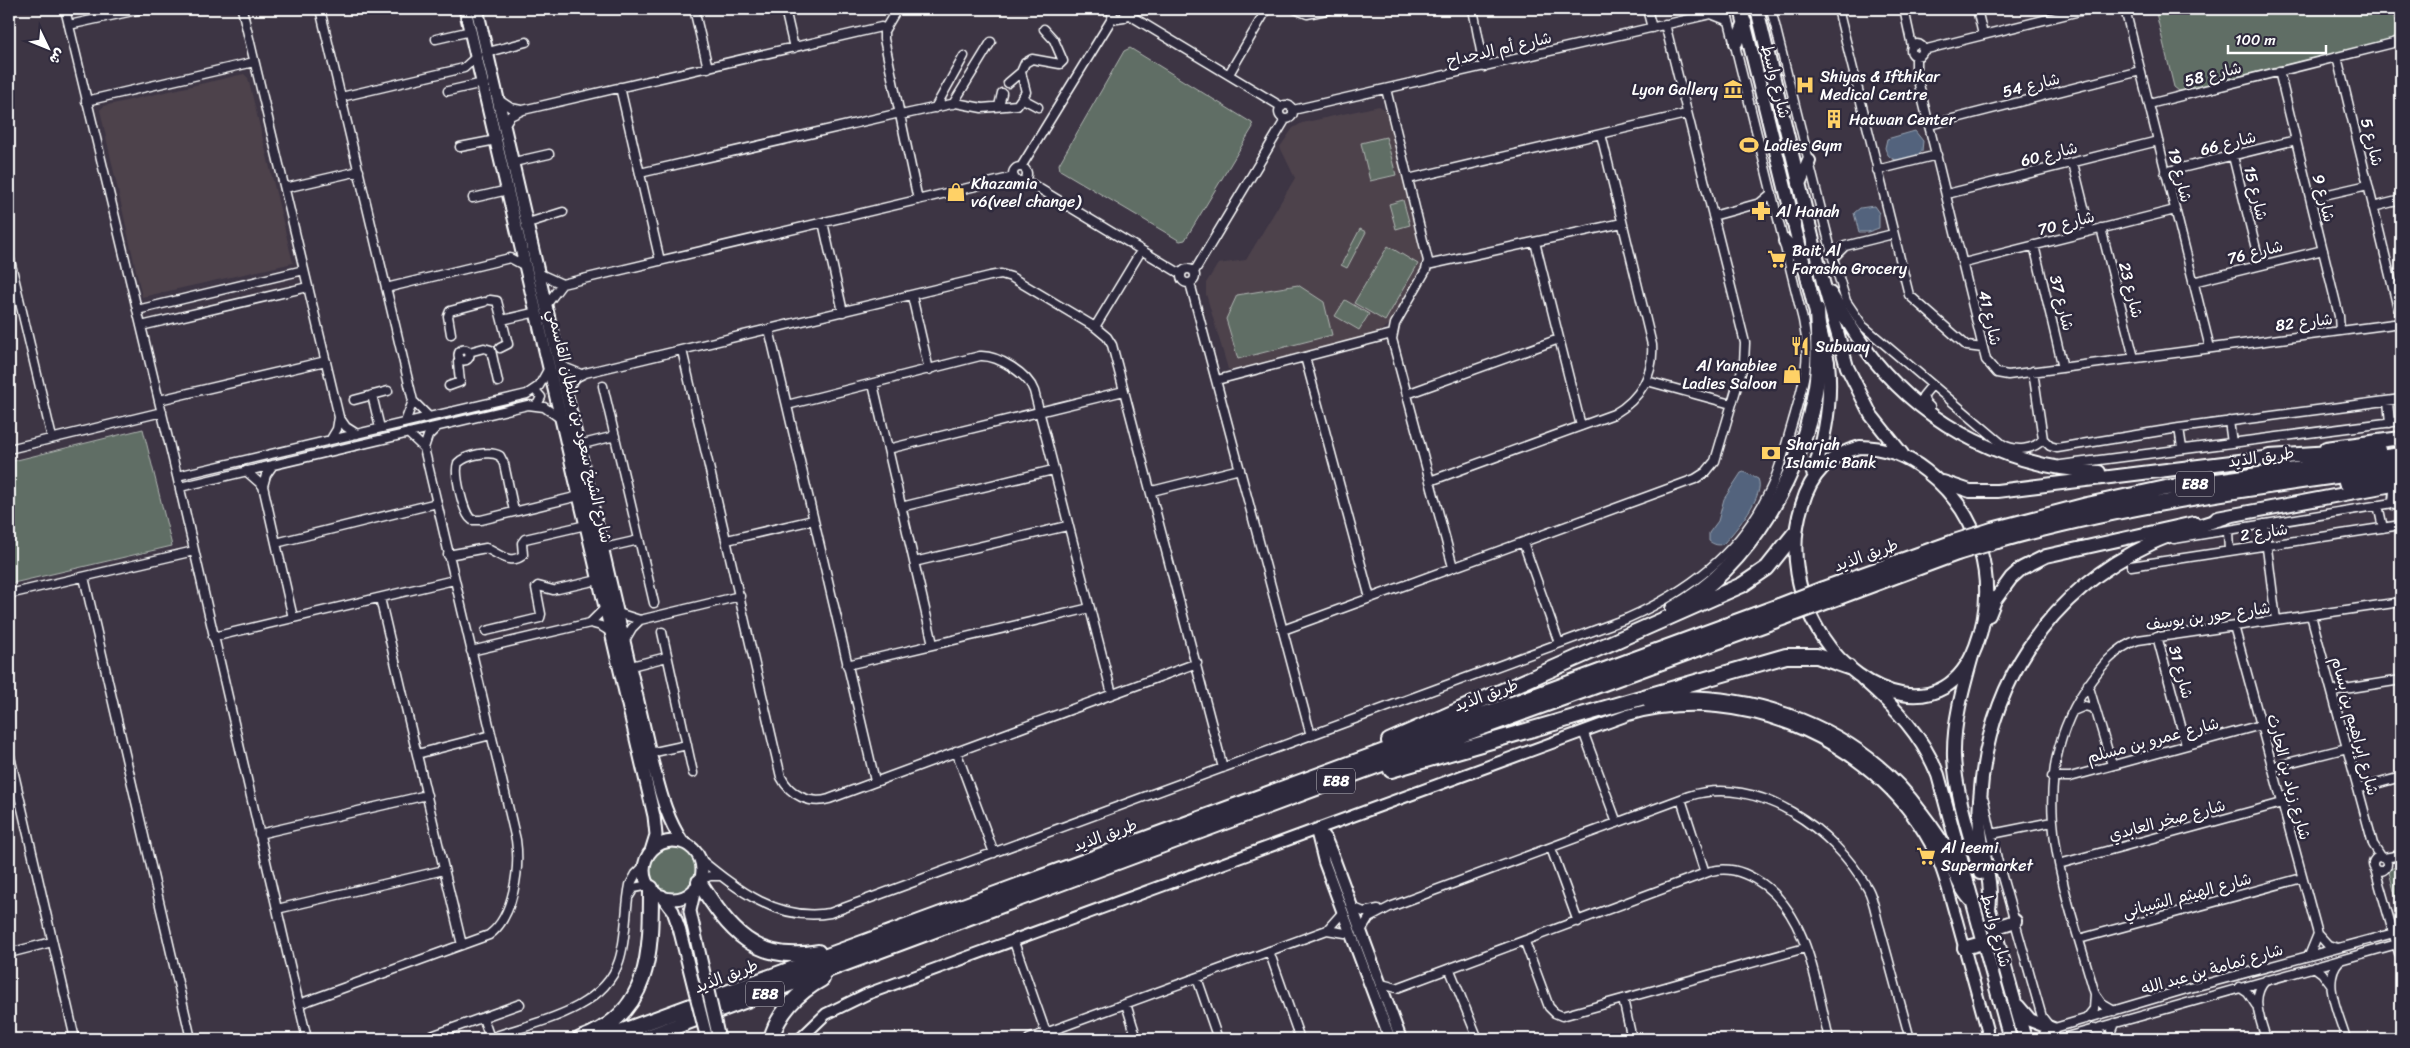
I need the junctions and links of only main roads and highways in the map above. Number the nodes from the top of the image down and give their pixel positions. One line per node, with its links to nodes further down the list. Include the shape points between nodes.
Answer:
1 (465, 9): 7 (main road, شارع الشيخ سعود بن سلطان القاسمي)
2 (477, 9): 7 (main road, شارع الشيخ سعود بن سلطان القاسمي)
3 (1741, 9): 5 (main road, شارع واسط)
4 (1757, 9): 9 (main road, شارع واسط)
5 (1745, 22): 6 (main road); 11 (main road, شارع واسط)
6 (1736, 43)
7 (482, 54): 14 (main road, شارع الشيخ سعود بن سلطان القاسمي, via 499,100 514,162 547,304); 14 (main road, شارع الشيخ سعود بن سلطان القاسمي, via 482,79 525,266 536,312)
8 (1809, 161): 9 (main road)
9 (1799, 184): 12 (main road, شارع واسط)
10 (1785, 241): 11 (main road)
11 (1805, 264): 13 (main road, شارع واسط)
12 (1823, 282): 19 (main road, شارع واسط, via 1853,383 1871,415); 21 (main road, via 1855,334 1886,374 1917,404 1948,426 1988,448 2021,460 2056,467)
13 (1817, 310): 24 (main road, شارع واسط, via 1826,346 1830,394 1827,428); 34 (highway, via 1818,367 1812,405 1796,458 1773,508 1740,554 1721,573 1677,607)
14 (555, 366): 32 (main road, شارع الشيخ سعود بن سلطان القاسمي, via 562,419); 35 (main road, شارع الشيخ سعود بن سلطان القاسمي, via 566,389)
15 (2401, 438): 18 (main road)
16 (2401, 448): 18 (highway)
17 (2401, 455): 30 (highway, طريق الذيد / E88, via 2150,491 2063,510)
18 (2269, 457): 21 (main road)
19 (1905, 458): 23 (main road); 24 (main road, via 1891,450 1876,447 1852,449 1831,459)
20 (2401, 467): 26 (highway, طريق الذيد / E88)
21 (2134, 473): 23 (main road, via 1997,491 1970,490)
22 (2401, 479): 26 (highway, via 2284,489)
23 (1938, 480): 33 (main road, via 1966,515 1983,556 1987,591)
24 (1810, 483): 29 (main road, شارع واسط, via 1798,516)
25 (2401, 484): 27 (main road, via 2396,491); 28 (main road)
26 (2258, 487): 30 (highway, طريق الذيد / E88)
27 (2398, 502)
28 (2227, 516): 33 (main road, via 2059,552 2034,562 2022,568 2002,588); 47 (main road, via 2135,551 2101,572 2054,613 2026,651 1994,716 1983,760 1980,827 1990,889)
29 (1796, 533): 34 (highway, via 1778,558 1755,578); 37 (main road, شارع واسط, via 1798,578 1807,607 1824,639)
30 (1995, 535): 31 (highway, طريق الذيد / E88, bridge)
31 (1782, 612): 40 (highway, طريق الذيد / E88); 41 (highway, طريق الذيد / E88)
32 (611, 632): 35 (main road, via 619,643); 43 (main road, شارع الشيخ سعود بن سلطان القاسمي, via 655,822)
33 (1980, 636): 36 (main road)
34 (1628, 637): 40 (highway, via 1360,753)
35 (625, 640): 42 (main road, شارع الشيخ سعود بن سلطان القاسمي, via 667,816)
36 (1972, 656): 38 (main road, via 1949,685 1927,695 1900,695); 47 (main road, شارع واسط, via 1958,717 1954,757 1960,798)
37 (1848, 667): 38 (main road, شارع واسط); 39 (highway, via 1817,656 1786,656)
38 (1863, 679): 46 (main road, شارع واسط, via 1902,716 1929,753 1941,783)
39 (1614, 704): 41 (highway, via 1355,781); 46 (highway, via 1686,698 1729,700 1794,718 1835,737 1872,763 1906,794 1941,842)
40 (1336, 769): 50 (highway, طريق الذيد / E88)
41 (1320, 787): 52 (highway, طريق الذيد / E88)
42 (683, 842): 43 (main road, via 666,842); 44 (main road, via 700,859 702,866)
43 (652, 851): 45 (main road, via 645,865 645,875)
44 (698, 883): 45 (main road, via 683,896 669,898); 50 (highway, via 725,921 761,948 776,953 806,955); 61 (main road, bridge, via 690,910)
45 (654, 890): 57 (highway, via 646,966 636,996 617,1020); 60 (main road, bridge, via 673,911 680,928)
46 (1971, 899): 51 (main road, شارع واسط)
47 (1988, 909): 49 (main road, شارع واسط)
48 (2015, 922): 49 (main road)
49 (1994, 928): 54 (main road, شارع واسط)
50 (863, 941): 58 (highway, طريق الذيد / E88)
51 (1983, 943): 53 (main road); 56 (main road, شارع واسط)
52 (888, 948): 59 (highway, طريق الذيد / E88); 62 (highway, via 799,994 779,1019)
53 (1964, 948)
54 (2014, 1000): 55 (main road, via 2030,1020); 63 (main road, شارع واسط)
55 (2056, 1034)
56 (2008, 1038)
57 (580, 1039)
58 (601, 1039)
59 (642, 1039)
60 (707, 1039)
61 (720, 1039)
62 (771, 1039)
63 (2025, 1039)

